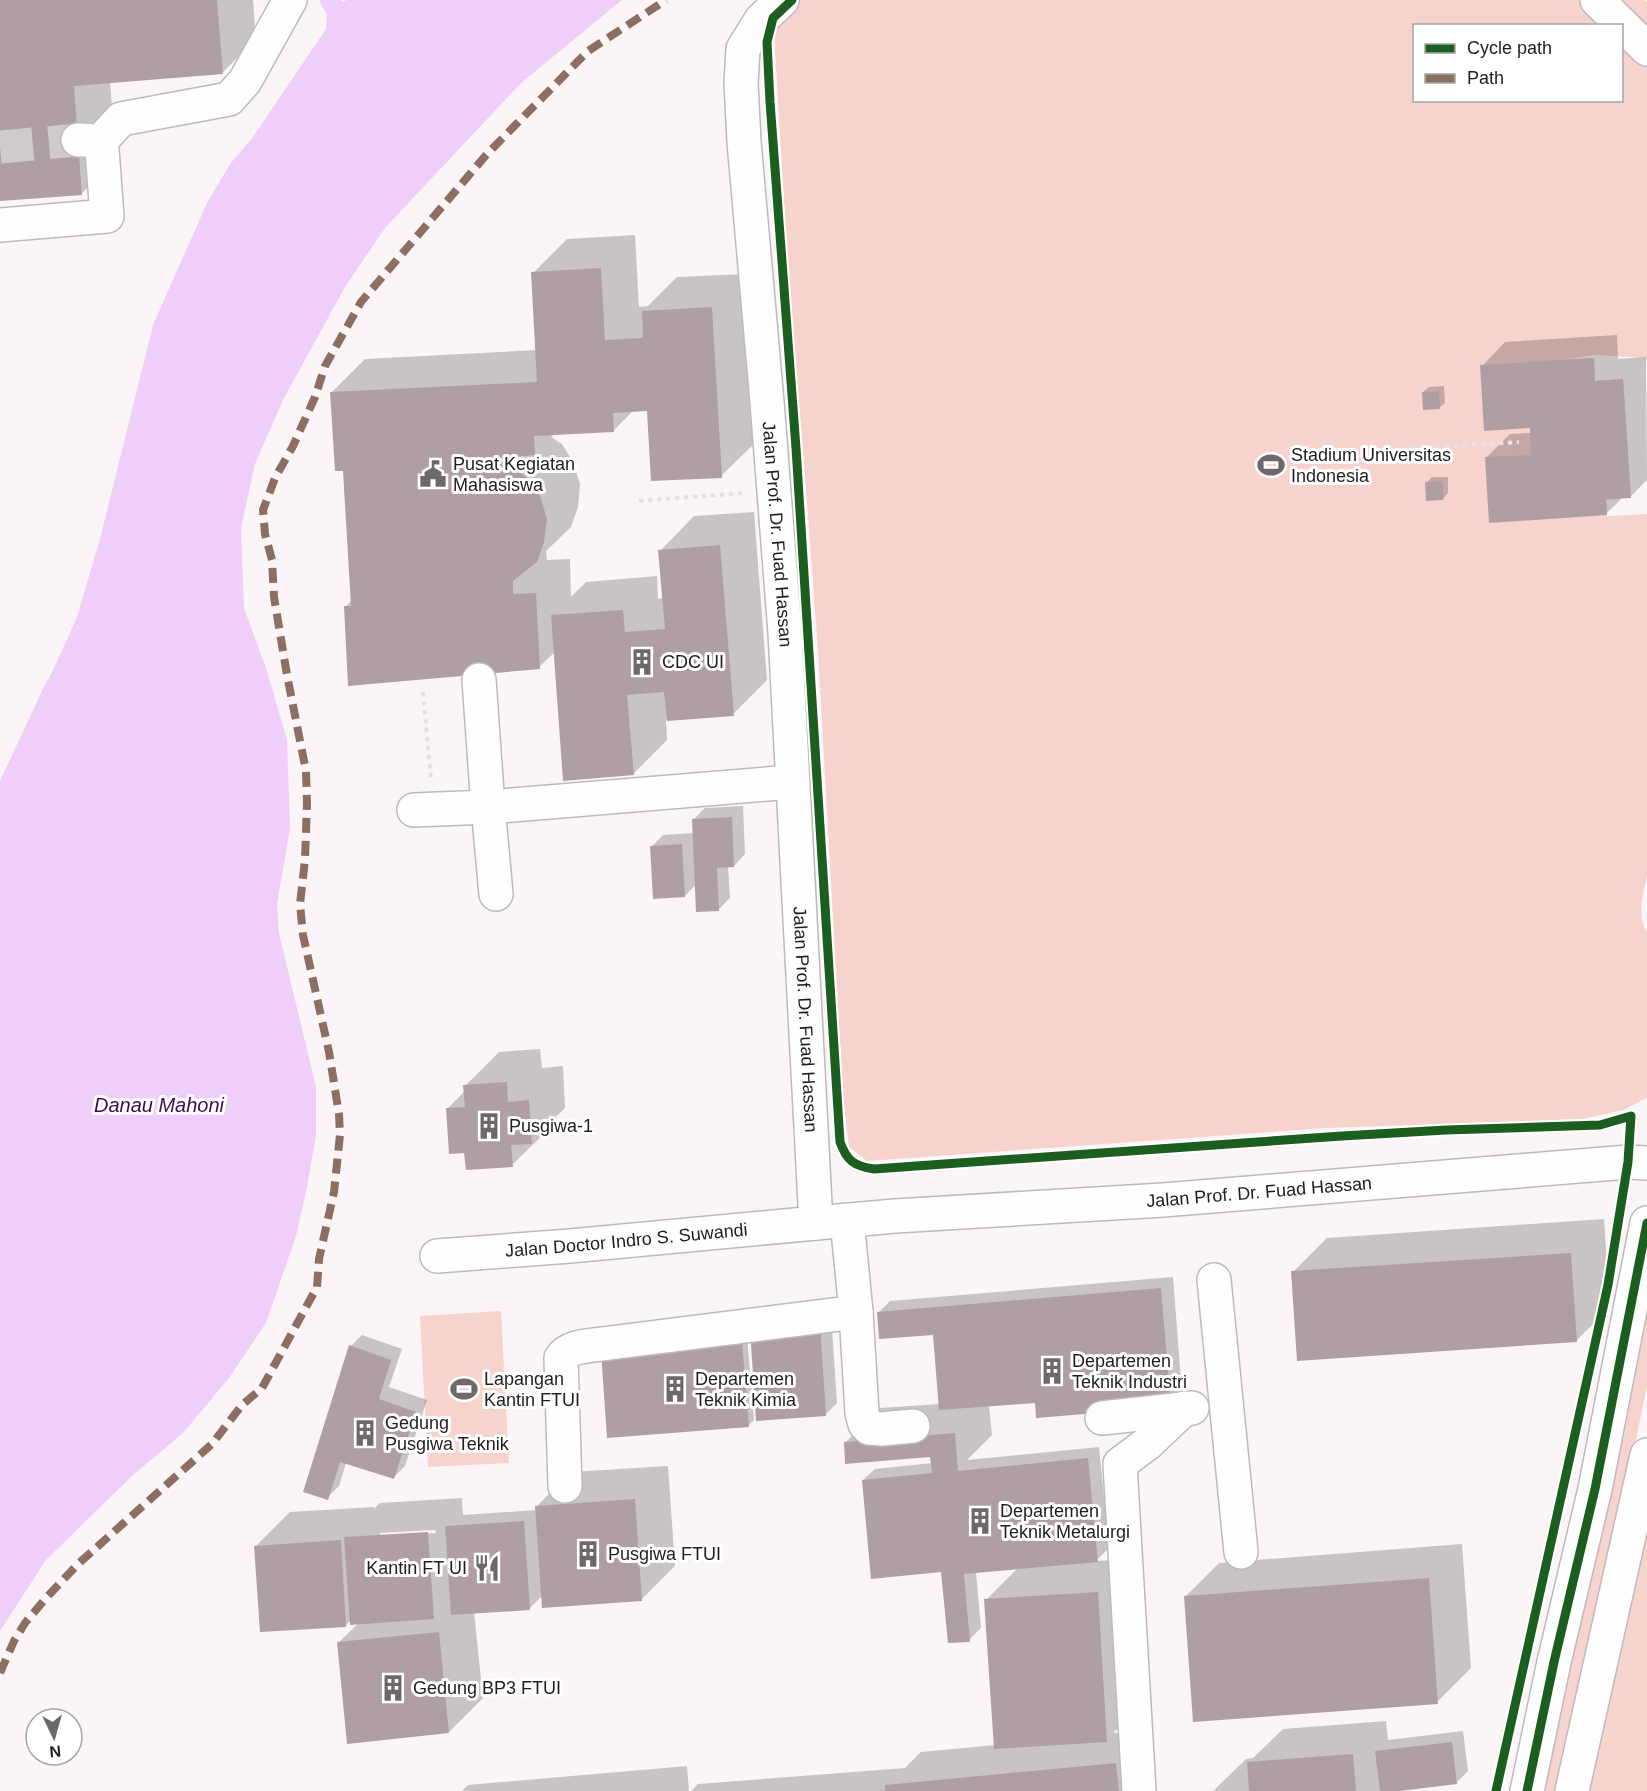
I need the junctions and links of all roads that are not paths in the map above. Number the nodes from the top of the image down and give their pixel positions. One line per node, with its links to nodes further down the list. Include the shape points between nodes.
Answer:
1 (290, 0): 7 (street, via 245,81 228,99 121,119 88,142 102,149 107,216)
2 (782, 0): 9 (street, Jalan Prof. Dr. Fuad Hassan, via 761,20 743,50 741,83 785,633)
3 (1597, 0): 4 (street)
4 (1621, 24)
5 (1623, 25): 6 (street)
6 (1647, 49)
7 (0, 225)
8 (479, 680): 10 (street)
9 (791, 782): 10 (street); 14 (street, Jalan Prof. Dr. Fuad Hassan)
10 (488, 807): 11 (street); 12 (street)
11 (424, 810)
12 (496, 894)
13 (1647, 1164): 14 (street, Jalan Prof. Dr. Fuad Hassan, via 1628,1162 1163,1200)
14 (831, 1221): 16 (street, Jalan Doctor Indro S. Suwandi); 18 (street)
15 (1647, 1223): 27 (street, via 1595,1489)
16 (437, 1256)
17 (1214, 1280): 19 (street)
18 (856, 1312): 22 (street, via 865,1424 882,1430); 24 (street, via 565,1352 561,1358)
19 (1226, 1404): 20 (street); 25 (street)
20 (1185, 1408): 21 (street); 26 (street, via 1120,1464)
21 (1102, 1419)
22 (913, 1426)
23 (1647, 1455): 28 (street)
24 (565, 1486)
25 (1241, 1552)
26 (1139, 1791)
27 (1527, 1791)
28 (1572, 1791)

